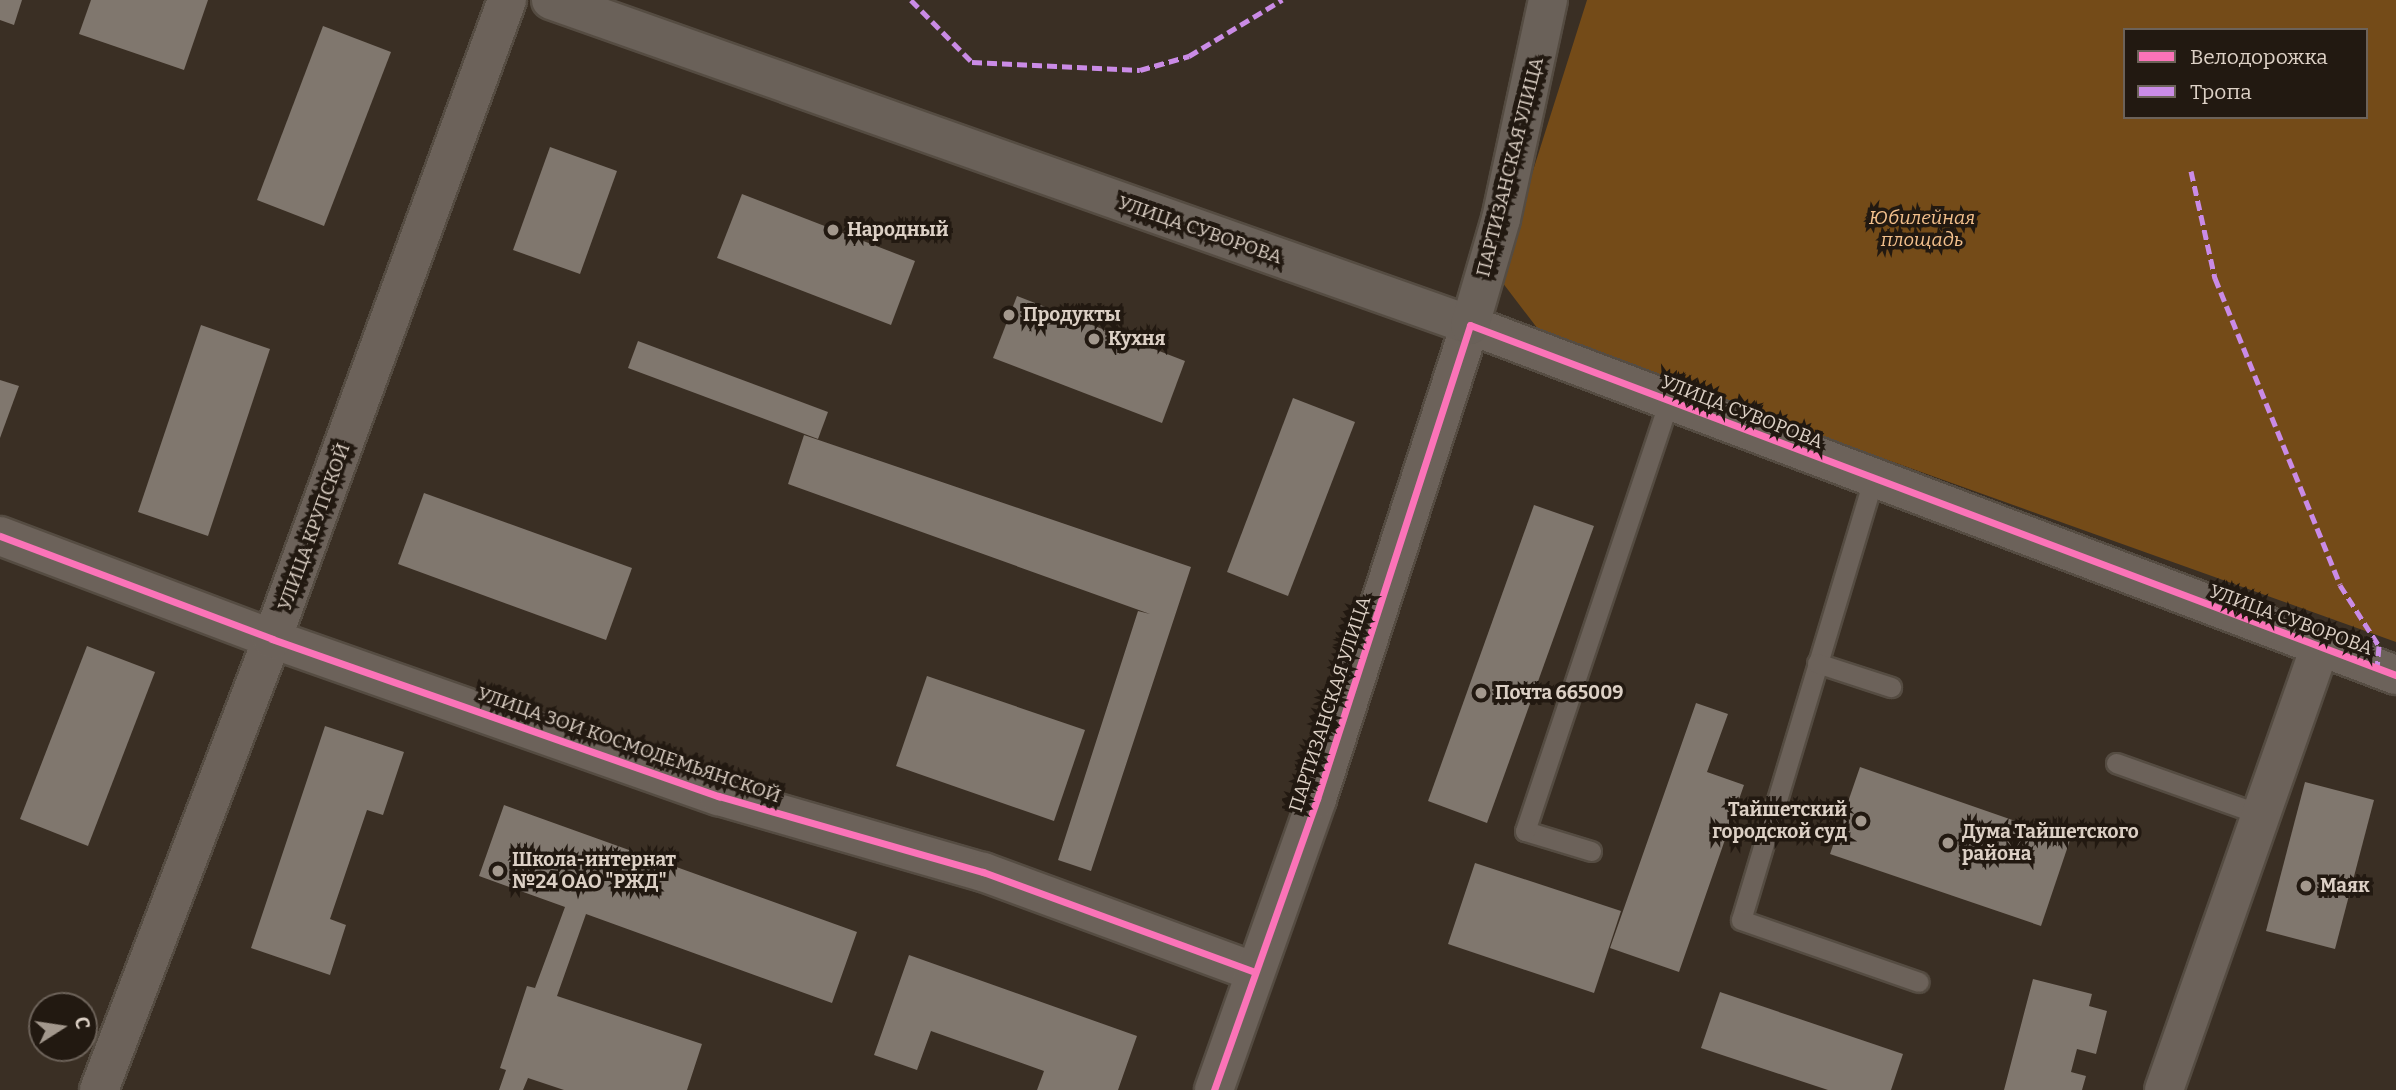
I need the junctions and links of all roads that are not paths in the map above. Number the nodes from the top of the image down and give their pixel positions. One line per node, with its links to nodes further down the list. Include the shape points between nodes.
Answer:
1 (507, 0): 8 (street, УЛИЦА КРУПСКОЙ)
2 (551, 0): 4 (main road, УЛИЦА СУВОРОВА)
3 (1548, 0): 4 (main road, ПАРТИЗАНСКАЯ УЛИЦА, via 1501,219)
4 (1470, 325): 5 (street, УЛИЦА СУВОРОВА); 16 (street, ПАРТИЗАНСКАЯ УЛИЦА, via 1317,799)
5 (1669, 400): 6 (street, УЛИЦА СУВОРОВА); 15 (lane, via 1525,831)
6 (1873, 480): 9 (street, УЛИЦА СУВОРОВА); 10 (lane)
7 (0, 536): 8 (street, УЛИЦА ЗОИ КОСМОДЕМЬЯНСКОЙ)
8 (272, 639): 16 (street, УЛИЦА ЗОИ КОСМОДЕМЬЯНСКОЙ, via 719,796 983,872); 18 (street, УЛИЦА КРУПСКОЙ)
9 (2320, 647): 11 (street, УЛИЦА СУВОРОВА); 14 (street)
10 (1817, 663): 12 (lane); 17 (lane, via 1741,920)
11 (2396, 675)
12 (1891, 687)
13 (2116, 763): 14 (lane)
14 (2259, 814): 20 (street)
15 (1591, 851)
16 (1252, 971): 19 (street, ПАРТИЗАНСКАЯ УЛИЦА)
17 (1919, 982)
18 (99, 1090)
19 (1214, 1090)
20 (2164, 1090)

